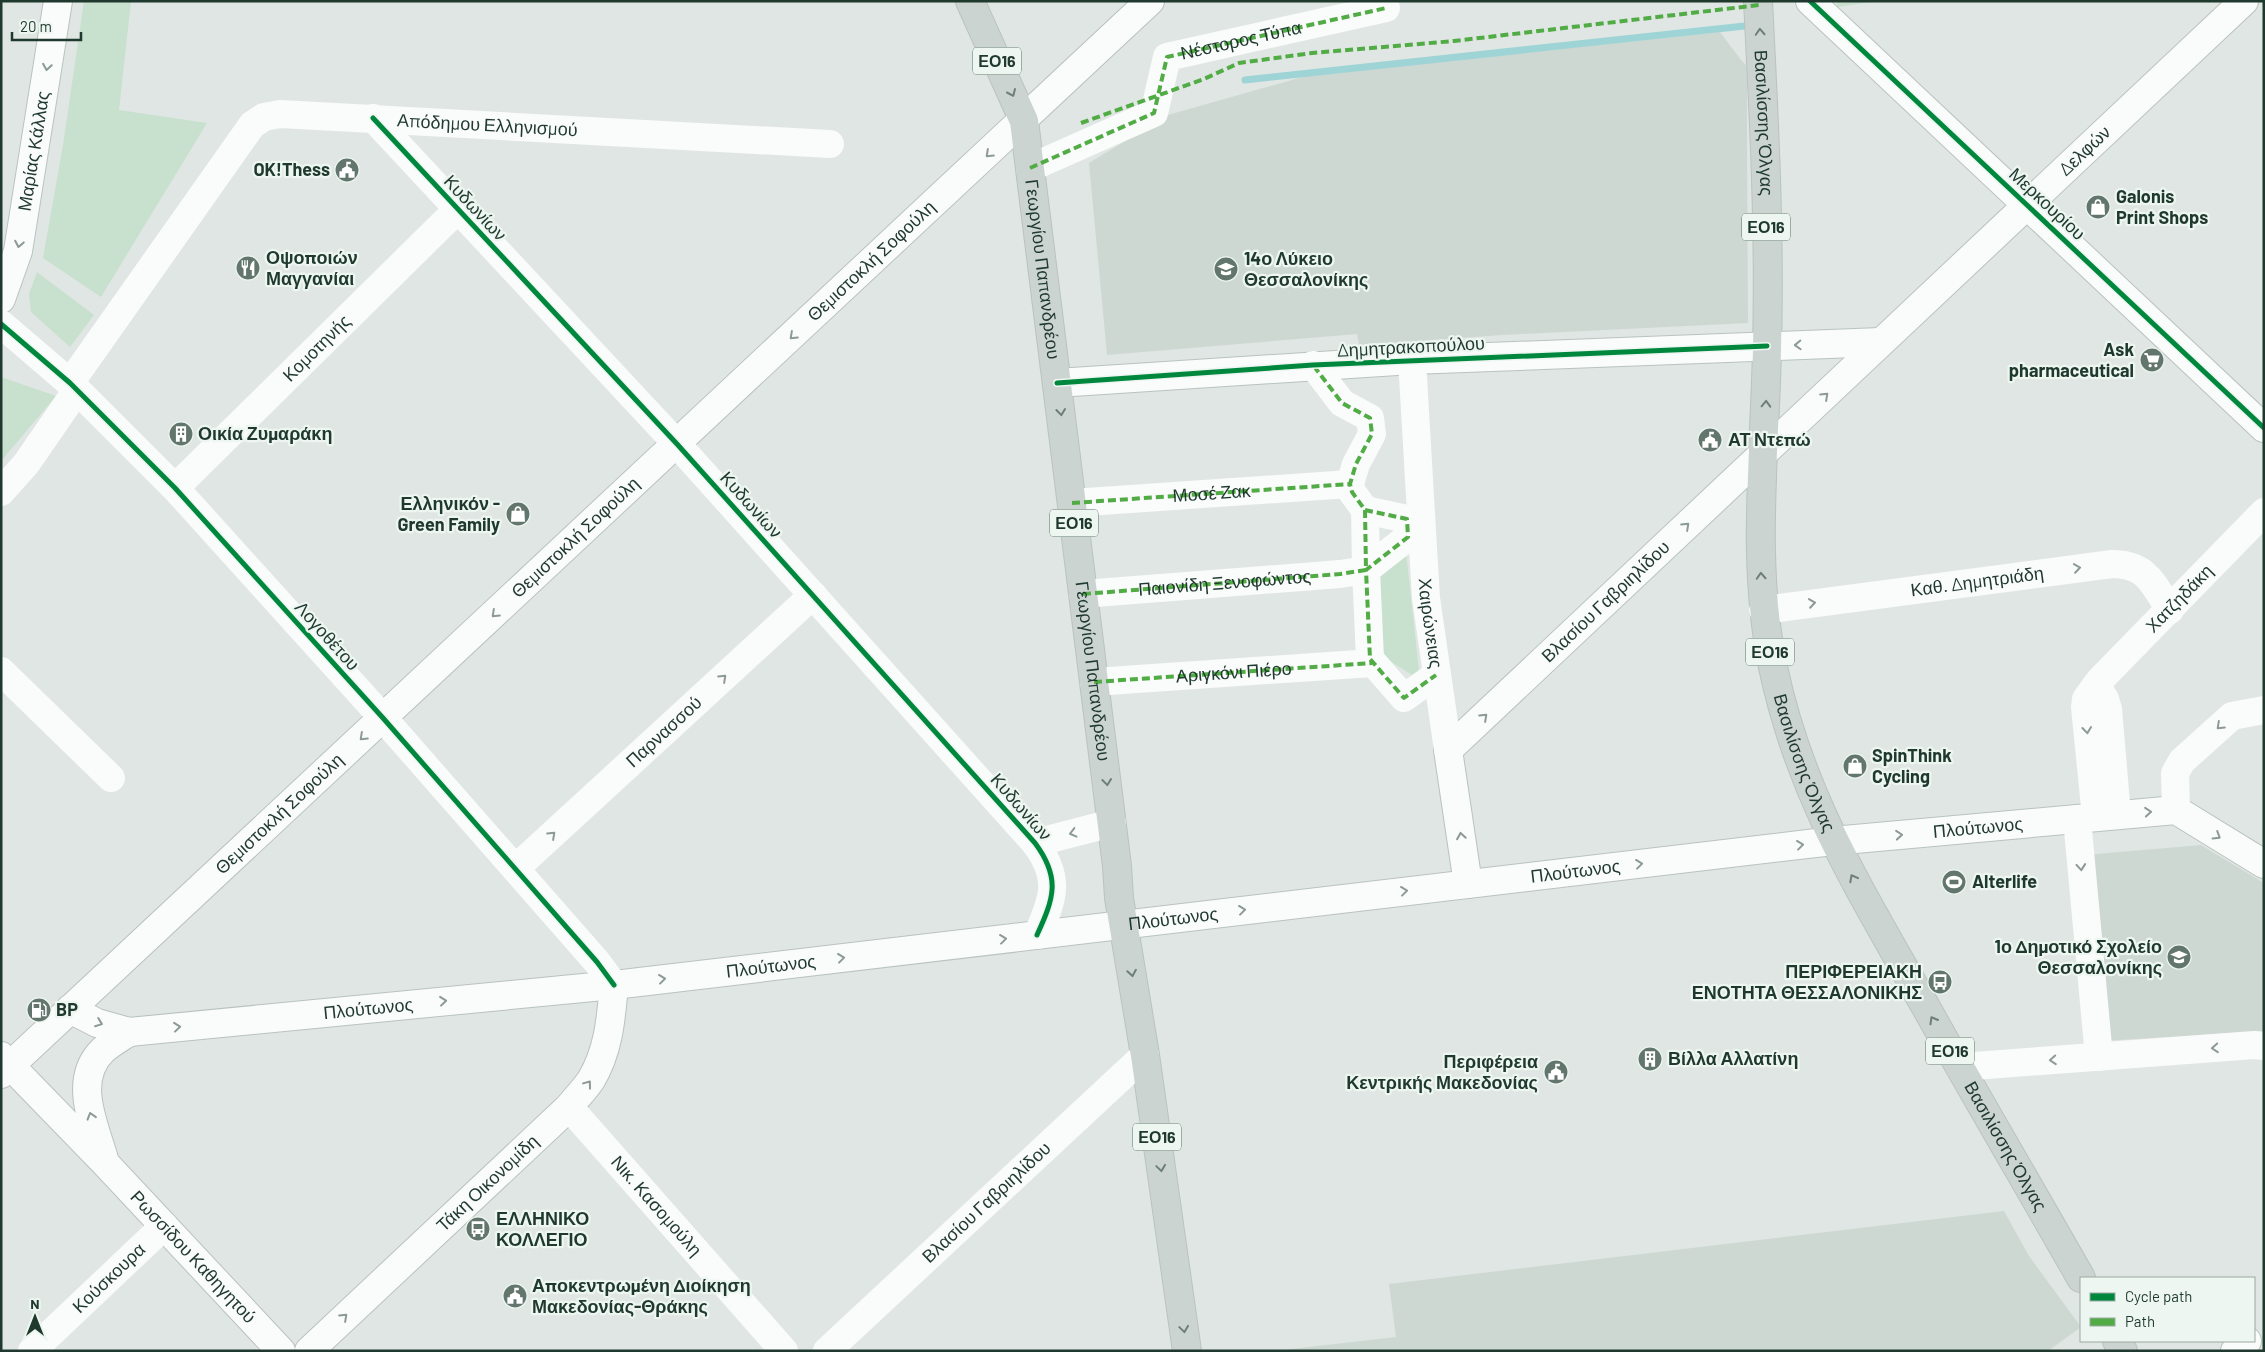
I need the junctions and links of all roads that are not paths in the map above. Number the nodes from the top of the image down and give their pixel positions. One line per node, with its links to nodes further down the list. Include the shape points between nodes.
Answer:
1 (58, 1): 15 (street, Μαρίας Κάλλας, one-way to 15, via 18,251)
2 (970, 1): 10 (main road, Γεωργίου Παπανδρέου / ΕΟ16, one-way to 10)
3 (1150, 1): 10 (street, Θεμιστοκλή Σοφούλη)
4 (1758, 1): 18 (main road, Βασιλίσσης Όλγας / ΕΟ16, one-way to 4)
5 (1810, 1): 8 (street, Μερκουρίου)
6 (2244, 1): 13 (street, Δελφών)
7 (1386, 8): 12 (street, Νέστορος Τύπα, via 1167,57 1154,113)
8 (1830, 11): 13 (street, Μερκουρίου)
9 (373, 118): 11 (street, Απόδημου Ελληνισμού); 14 (street, Κυδωνίων); 22 (street, Απόδημου Ελληνισμού, via 280,114 264,117 252,124)
10 (1024, 121): 12 (main road, Γεωργίου Παπανδρέου / ΕΟ16); 24 (street, Θεμιστοκλή Σοφούλη, one-way to 24)
11 (830, 144)
12 (1030, 168): 21 (main road, Γεωργίου Παπανδρέου / ΕΟ16)
13 (2028, 205): 17 (street, Δελφών); 23 (street, Μερκουρίου)
14 (458, 209): 24 (street, Κυδωνίων); 27 (street, Κομοτηνής)
15 (1, 299)
16 (1, 324): 22 (street, Λογοθέτου)
17 (1881, 342): 18 (street, one-way to 18); 25 (street, Δελφών, one-way to 17)
18 (1767, 346): 19 (street, Δημητρακοπούλου); 25 (main road, Βασιλίσσης Όλγας / ΕΟ16, one-way to 18)
19 (1412, 360): 20 (street, Δημητρακοπούλου); 39 (street, Χαιρώνειας, via 1426,598)
20 (1313, 365): 21 (street, Δημητρακοπούλου); 26 (street, via 1342,403 1370,418 1372,434 1353,469)
21 (1057, 383): 29 (main road, Γεωργίου Παπανδρέου / ΕΟ16, one-way to 29)
22 (74, 387): 27 (street, Λογοθέτου); 28 (street, Απόδημου Ελληνισμού, via 26,464)
23 (2264, 428)
24 (677, 444): 34 (street, Κυδωνίων); 42 (street, Θεμιστοκλή Σοφούλη, one-way to 42)
25 (1764, 453): 35 (main road, Βασιλίσσης Όλγας / ΕΟ16, one-way to 25, via 1760,551); 43 (street, Βλασίου Γαβριηλίδου, one-way to 25)
26 (1350, 484): 29 (street, Μοσέ Ζακ); 30 (street)
27 (175, 488): 42 (street, Λογοθέτου)
28 (1, 492)
29 (1072, 503): 33 (main road, Γεωργίου Παπανδρέου / ΕΟ16)
30 (1365, 510): 32 (street); 32 (street, via 1407,519 1408,537)
31 (2264, 512): 36 (street, Χατζηδάκη)
32 (1366, 570): 33 (street, Παιονίδη Ξενοφώντος); 37 (street)
33 (1083, 594): 40 (main road, Γεωργίου Παπανδρέου / ΕΟ16)
34 (813, 595): 49 (street, Κυδωνίων); 51 (street, Παρνασσού, one-way to 34)
35 (1763, 610): 36 (street, Καθ. Δημητριάδη, one-way to 36, via 2112,564 2138,568 2149,576); 48 (main road, Βασιλίσσης Όλγας / ΕΟ16, via 1792,744)
36 (2170, 610): 46 (street, Χατζηδάκη, via 2096,685 2085,703)
37 (1372, 663): 39 (street, via 1404,698); 40 (street, Αριγκόνι Πιέρο)
38 (1, 672): 44 (street)
39 (1436, 676): 43 (street, Χαιρώνειας)
40 (1094, 682): 47 (main road, Γεωργίου Παπανδρέου / ΕΟ16, one-way to 47)
41 (2264, 710): 45 (street, one-way to 45, via 2232,716 2182,761 2175,773)
42 (383, 718): 51 (street, Λογοθέτου); 56 (street, Θεμιστοκλή Σοφούλη, one-way to 56)
43 (1448, 750): 52 (street, Χαιρώνειας, one-way to 43)
44 (110, 778)
45 (2176, 810): 46 (street, Πλούτωνος, one-way to 45); 50 (street, one-way to 50)
46 (2096, 817): 48 (street, Πλούτωνος, one-way to 46); 60 (street, Χατζηδάκη, one-way to 60)
47 (1112, 824): 49 (street, Κυδωνίων, one-way to 49); 53 (main road, Γεωργίου Παπανδρέου / ΕΟ16)
48 (1833, 841): 52 (street, Πλούτωνος, one-way to 48); 62 (main road, Βασιλίσσης Όλγας / ΕΟ16, one-way to 48)
49 (1035, 842): 54 (street, Κυδωνίων, via 1050,870 1052,896)
50 (2264, 864)
51 (516, 868): 55 (street, Λογοθέτου)
52 (1468, 884): 53 (street, Πλούτωνος, one-way to 52)
53 (1124, 925): 54 (street, Πλούτωνος); 59 (main road, Γεωργίου Παπανδρέου / ΕΟ16, one-way to 59)
54 (1036, 935): 55 (street, Πλούτωνος, one-way to 54)
55 (614, 985): 57 (street, Πλούτωνος, one-way to 55); 63 (street, Τάκη Οικονομίδη, one-way to 55, via 602,1060 610,1033)
56 (70, 1009): 57 (street, Πλούτωνος, one-way to 57, via 97,1023); 61 (street, Θεμιστοκλή Σοφούλη)
57 (129, 1032): 64 (street, one-way to 57, via 88,1105 86,1084 90,1067 103,1050)
58 (2264, 1046): 60 (street, one-way to 60)
59 (1145, 1055): 72 (street, Βλασίου Γαβριηλίδου); 73 (main road, Γεωργίου Παπανδρέου / ΕΟ16, one-way to 73)
60 (2099, 1057): 62 (street, one-way to 62)
61 (4, 1065): 64 (street, Ρωσσίδου Καθηγητού)
62 (1960, 1067): 66 (main road, Βασιλίσσης Όλγας / ΕΟ16)
63 (569, 1107): 70 (street, Τάκη Οικονομίδη, one-way to 63); 71 (street, Νικ. Κασομούλη)
64 (105, 1163): 65 (street, Ρωσσίδου Καθηγητού)
65 (164, 1226): 68 (street, Κούσκουρα); 69 (street, Ρωσσίδου Καθηγητού)
66 (2080, 1277)
67 (2246, 1342): 74 (street)
68 (32, 1351)
69 (281, 1351)
70 (309, 1351)
71 (784, 1351)
72 (827, 1351)
73 (1187, 1351)
74 (2236, 1351)

